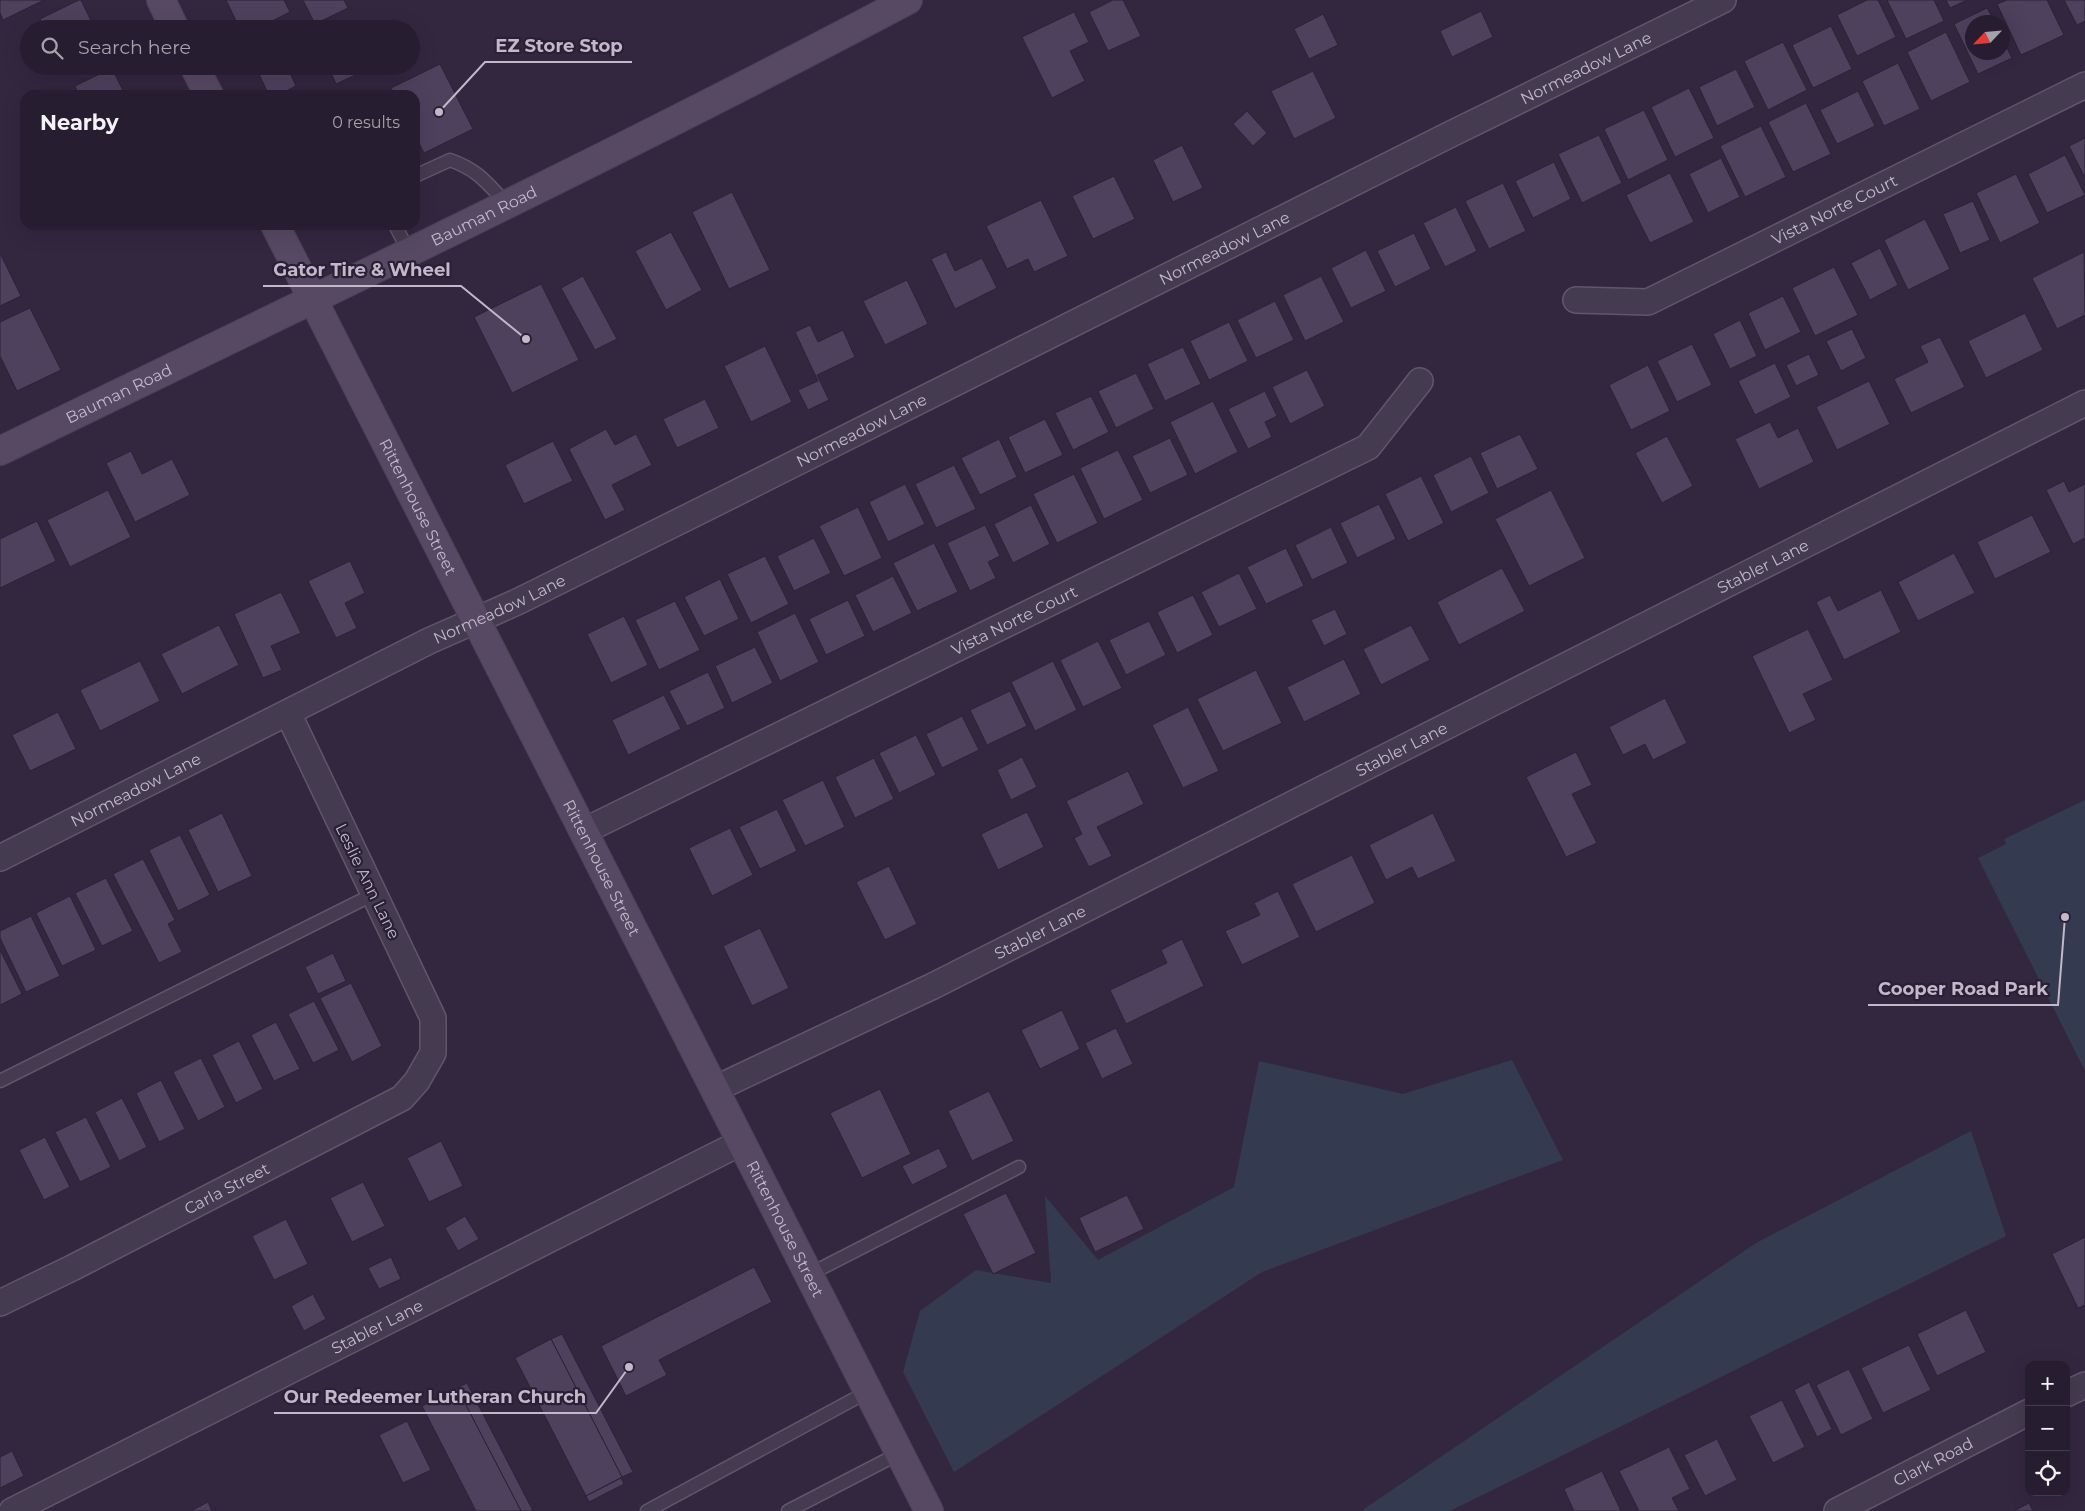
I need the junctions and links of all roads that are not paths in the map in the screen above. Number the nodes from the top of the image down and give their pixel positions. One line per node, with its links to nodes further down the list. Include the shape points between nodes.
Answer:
1 (160, 0): 4 (street)
2 (908, 0): 9 (street, Bauman Road)
3 (1723, 0): 18 (street, Normeadow Lane)
4 (170, 20)
5 (199, 75): 7 (street)
6 (2085, 85): 14 (street, Vista Norte Court, via 1648,302)
7 (206, 90)
8 (420, 174): 9 (lane, via 450,160 481,176)
9 (506, 203): 12 (street, Bauman Road)
10 (278, 230): 13 (street, Rittenhouse Street)
11 (398, 230): 12 (lane)
12 (409, 252): 13 (street, Bauman Road)
13 (312, 298): 17 (street, Bauman Road); 18 (street, Rittenhouse Street)
14 (1576, 300)
15 (1420, 381): 20 (street, Vista Norte Court, via 1368,447)
16 (2085, 403): 25 (street, Stabler Lane, via 933,986)
17 (0, 451)
18 (477, 619): 19 (street, Normeadow Lane); 20 (street, Rittenhouse Street)
19 (288, 713): 21 (street, Normeadow Lane); 22 (street, Leslie Ann Lane)
20 (584, 831): 25 (street, Rittenhouse Street)
21 (0, 858)
22 (374, 894): 23 (street, Leslie Ann Lane, via 433,1018); 24 (lane)
23 (433, 1052): 29 (street, Carla Street, via 417,1081 402,1098)
24 (0, 1081)
25 (715, 1089): 26 (street, Rittenhouse Street)
26 (742, 1142): 28 (street, Rittenhouse Street); 35 (street, Stabler Lane)
27 (1020, 1167): 28 (lane)
28 (810, 1274): 31 (street, Rittenhouse Street)
29 (0, 1303)
30 (2085, 1385): 32 (street)
31 (869, 1391): 34 (street, Rittenhouse Street); 36 (lane)
32 (2070, 1392)
33 (2025, 1414): 39 (street, Clark Road)
34 (900, 1452): 37 (lane); 38 (street, Rittenhouse Street)
35 (12, 1511)
36 (647, 1511)
37 (788, 1511)
38 (929, 1511)
39 (1837, 1511)

